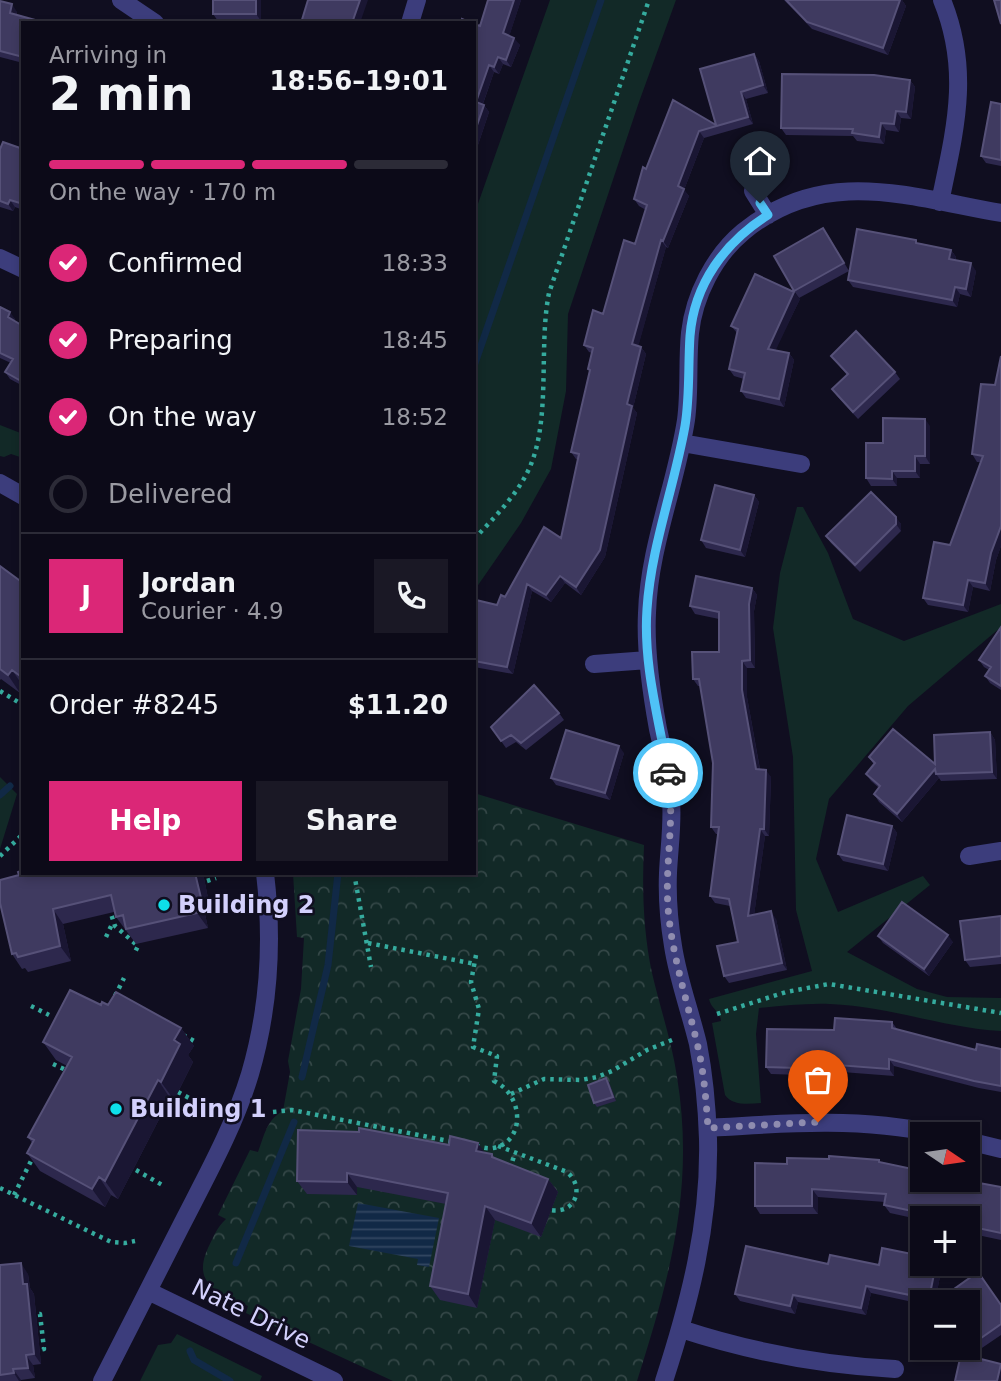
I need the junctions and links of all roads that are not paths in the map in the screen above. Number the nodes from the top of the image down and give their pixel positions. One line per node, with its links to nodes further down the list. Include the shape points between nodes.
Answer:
1 (121, 0): 4 (street)
2 (416, 0): 5 (street)
3 (942, 0): 7 (street, via 956,43 960,80)
4 (152, 21)
5 (411, 21)
6 (752, 191): 9 (street)
7 (940, 202): 8 (street); 9 (street, via 883,192 837,191 800,199)
8 (1001, 213)
9 (768, 215): 12 (street, via 725,250 702,291 690,332 688,403)
10 (0, 258): 11 (street)
11 (21, 268)
12 (681, 443): 13 (street); 16 (street, via 652,567)
13 (801, 464)
14 (0, 483): 15 (street)
15 (21, 495)
16 (648, 660): 17 (street); 21 (street, via 671,798 670,926 699,1051)
17 (594, 664)
18 (1001, 851): 19 (street)
19 (969, 856)
20 (265, 875): 25 (street, via 268,962 251,1071 227,1136)
21 (708, 1128): 22 (street, via 851,1122); 26 (street, via 705,1217)
22 (910, 1128)
23 (980, 1144): 24 (street)
24 (1001, 1149)
25 (148, 1291): 28 (street); 29 (street, Nate Drive)
26 (681, 1329): 27 (street, via 774,1355); 30 (street)
27 (895, 1369)
28 (102, 1381)
29 (334, 1381)
30 (664, 1381)

